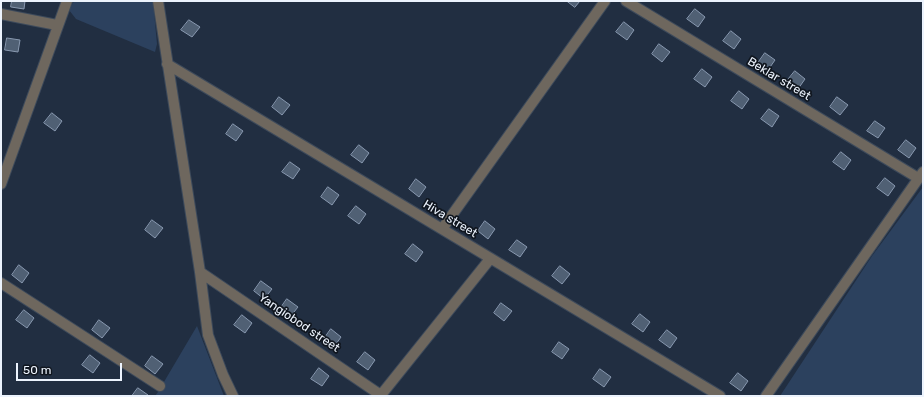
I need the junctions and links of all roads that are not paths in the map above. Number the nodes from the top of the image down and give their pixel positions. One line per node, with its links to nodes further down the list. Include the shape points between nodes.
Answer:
1 (66, 1): 6 (street)
2 (158, 1): 7 (street)
3 (606, 1): 10 (street)
4 (626, 1): 8 (street, Beklar street)
5 (1, 14): 6 (street)
6 (58, 25): 9 (street)
7 (167, 64): 10 (street, Hiva street); 12 (street)
8 (920, 175): 18 (street)
9 (1, 184)
10 (442, 229): 11 (street, Hiva street)
11 (490, 258): 16 (street); 17 (street, Hiva street)
12 (200, 272): 15 (street, via 208,335); 16 (street, Yangiobod street)
13 (1, 283): 14 (street)
14 (160, 386)
15 (233, 396)
16 (382, 396)
17 (720, 396)
18 (766, 396)

